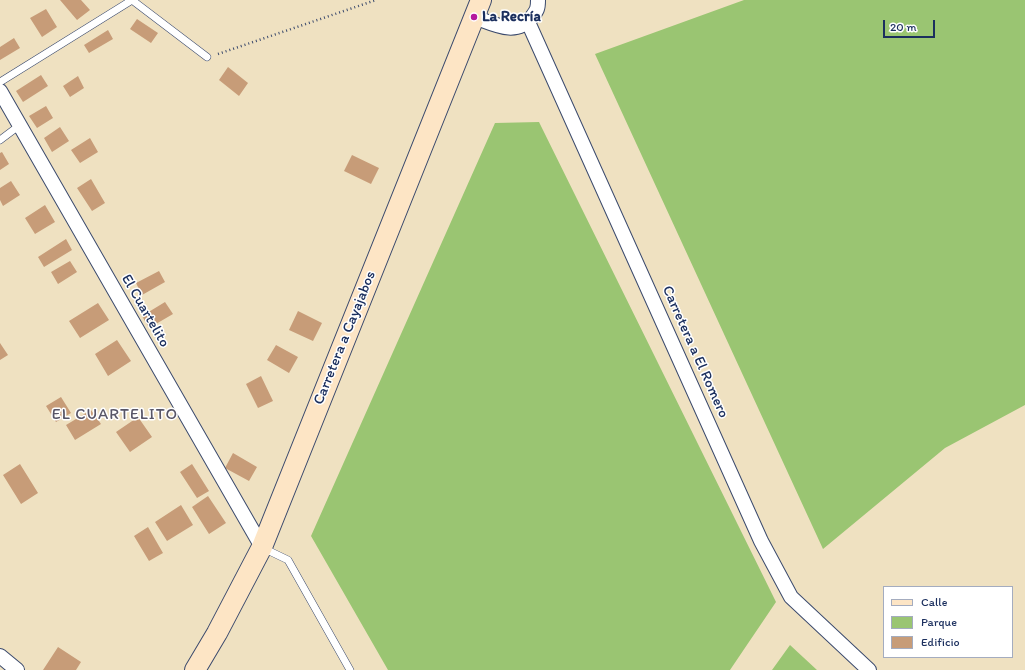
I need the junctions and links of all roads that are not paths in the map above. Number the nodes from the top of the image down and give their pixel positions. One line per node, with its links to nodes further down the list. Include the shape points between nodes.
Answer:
1 (132, 0): 5 (lane); 6 (lane)
2 (538, 0): 4 (street, via 538,9)
3 (478, 9): 4 (street, via 501,27 516,28); 10 (main road, Carretera a Cayajabos)
4 (528, 22): 15 (street, Carretera a El Romero, via 761,541 791,597)
5 (207, 57)
6 (0, 82)
7 (0, 91): 8 (street, El Cuartelito)
8 (20, 125): 9 (lane); 10 (street, El Cuartelito)
9 (0, 140)
10 (262, 547): 13 (main road, Carretera a Cayajabos); 14 (lane, via 288,560)
11 (0, 656): 12 (street)
12 (17, 670)
13 (195, 670)
14 (350, 670)
15 (869, 670)

